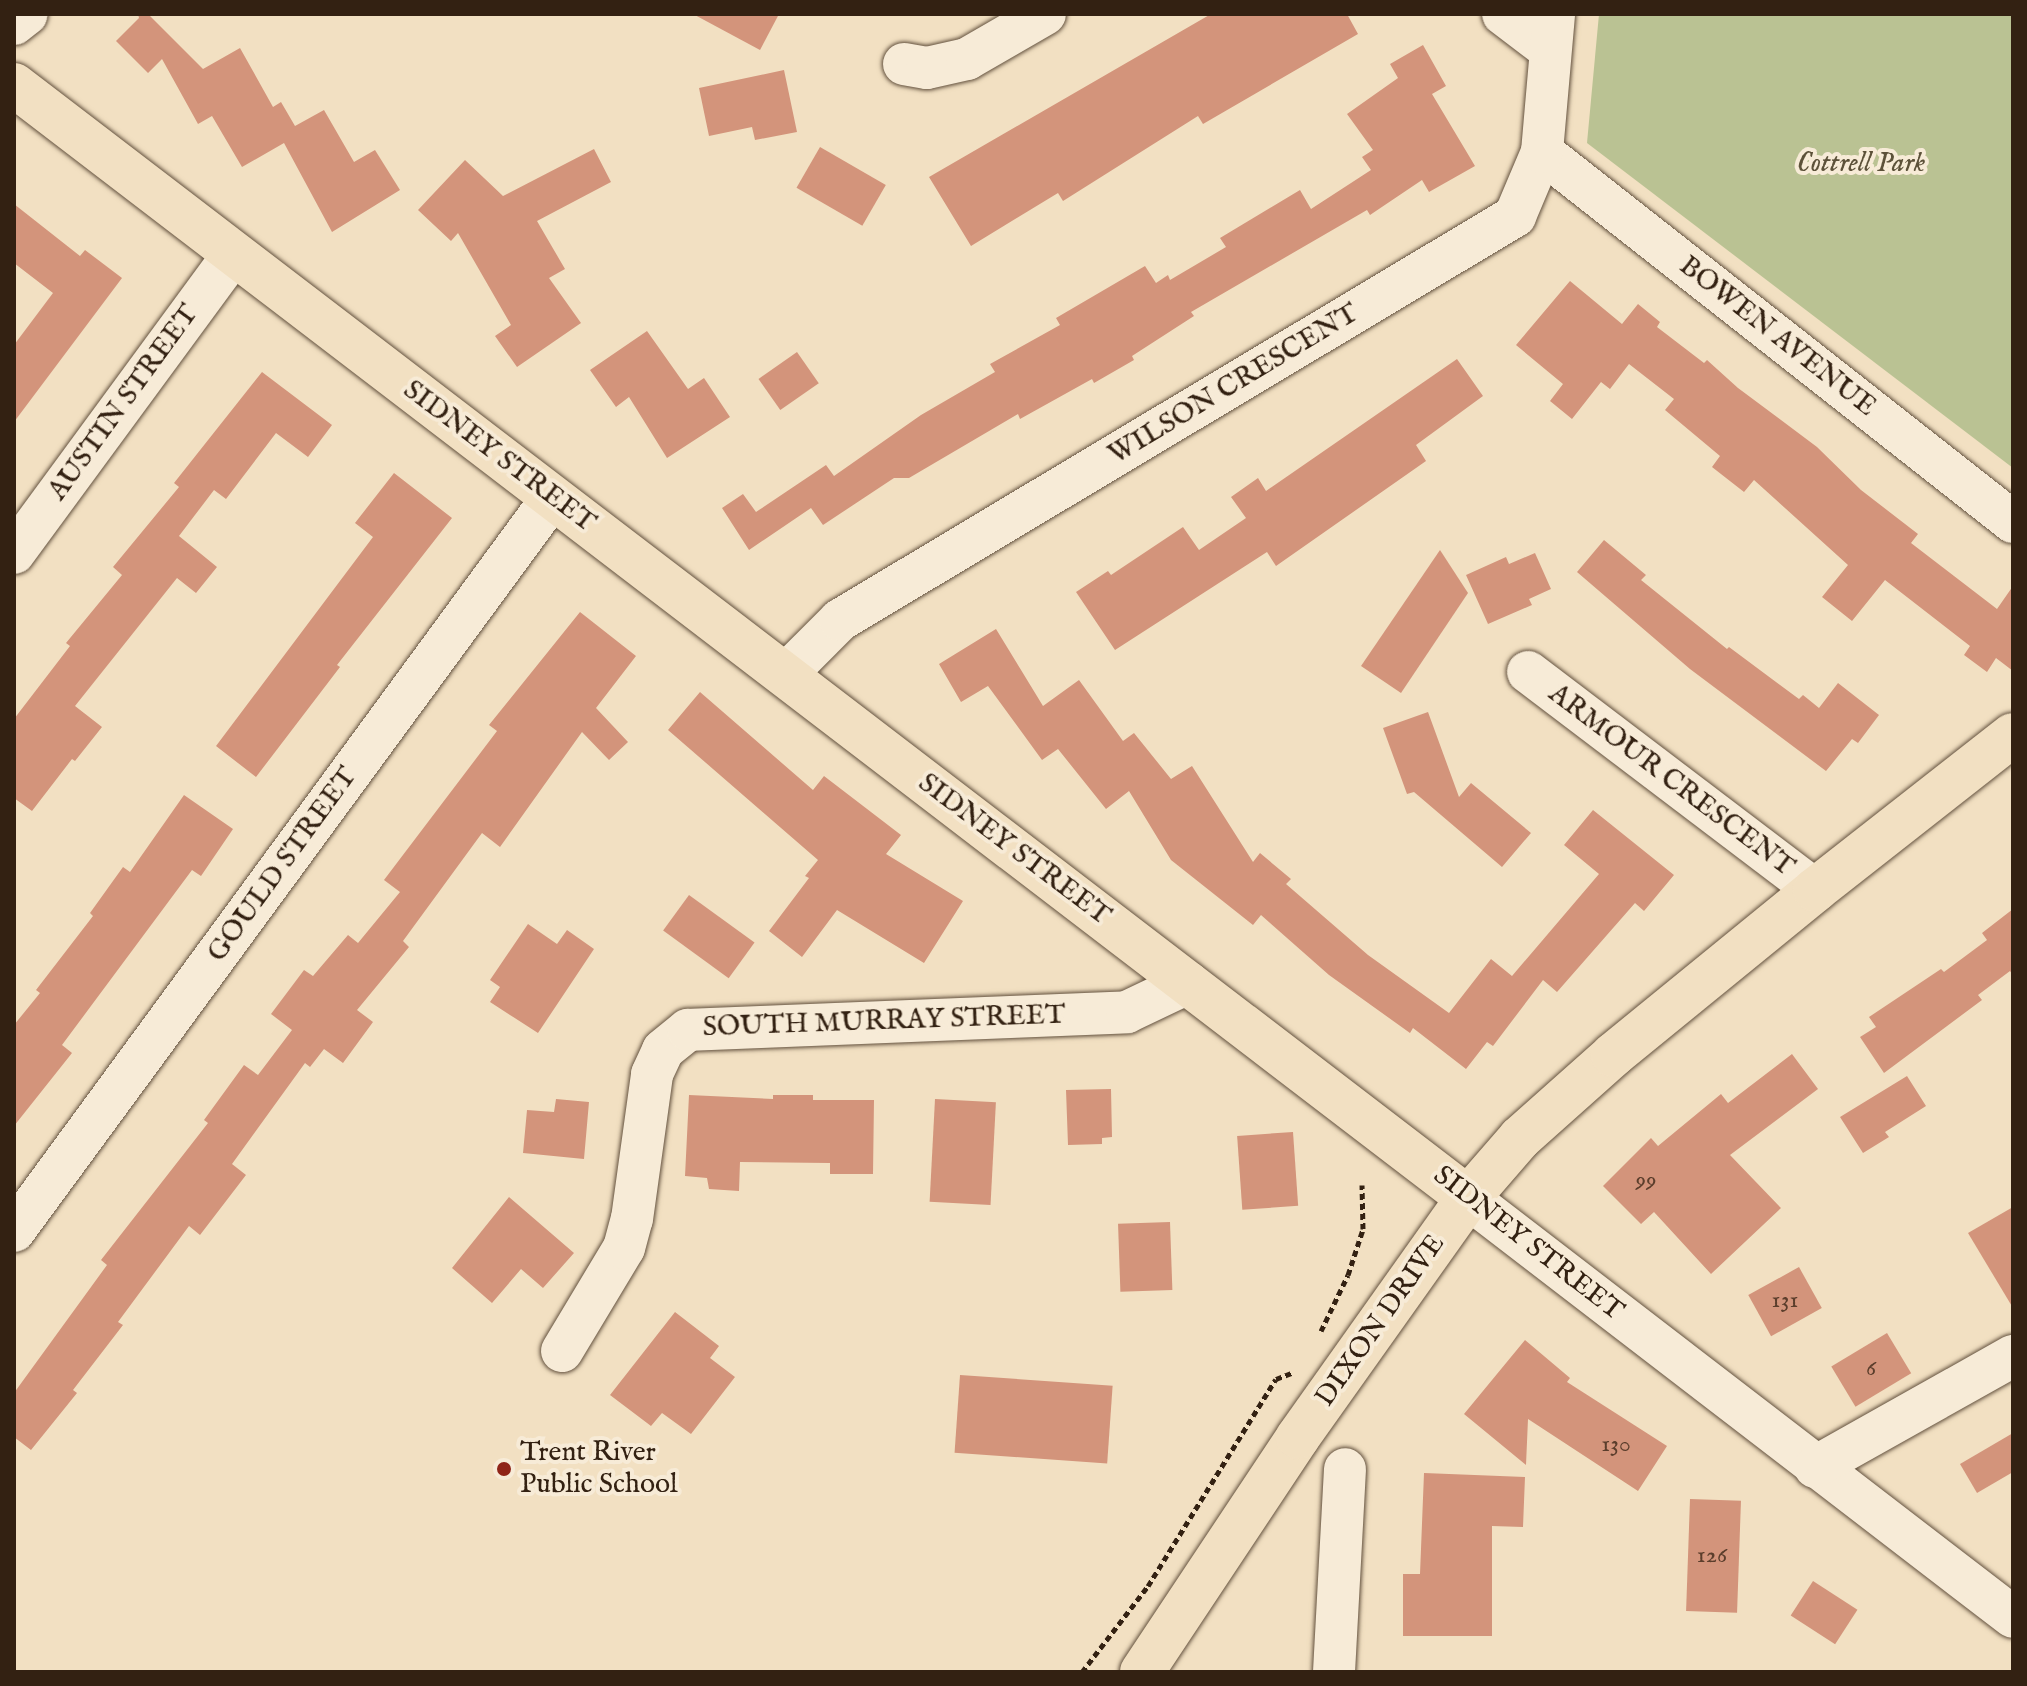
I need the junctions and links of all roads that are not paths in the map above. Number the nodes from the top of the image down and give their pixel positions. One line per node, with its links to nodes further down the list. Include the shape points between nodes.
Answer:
1 (27, 14): 4 (street)
2 (1045, 14): 6 (street, via 967,59 927,68)
3 (1503, 14): 5 (street)
4 (14, 24)
5 (1552, 31): 8 (street, WILSON CRESCENT)
6 (904, 64)
7 (14, 85): 9 (main road, SIDNEY STREET)
8 (1542, 152): 11 (street, BOWEN AVENUE); 14 (street, WILSON CRESCENT, via 1515,216 840,620)
9 (234, 254): 10 (main road, SIDNEY STREET); 12 (street, AUSTIN STREET)
10 (552, 498): 14 (main road, SIDNEY STREET); 19 (street, GOULD STREET)
11 (2013, 522)
12 (14, 553)
13 (1528, 672): 16 (street, ARMOUR CRESCENT)
14 (785, 675): 17 (main road, SIDNEY STREET)
15 (2013, 735): 16 (main road, DIXON DRIVE)
16 (1815, 890): 18 (main road, DIXON DRIVE, via 1613,1055 1520,1138)
17 (1188, 983): 18 (main road, SIDNEY STREET); 20 (street, SOUTH MURRAY STREET, via 1127,1012 688,1030 663,1050 652,1074 624,1248)
18 (1468, 1198): 22 (street, SIDNEY STREET); 25 (main road, DIXON DRIVE, via 1298,1437)
19 (14, 1231)
20 (562, 1351)
21 (2013, 1356): 22 (street)
22 (1815, 1467): 24 (street, SIDNEY STREET)
23 (1345, 1469): 26 (street)
24 (2013, 1617)
25 (1142, 1672)
26 (1334, 1672)

